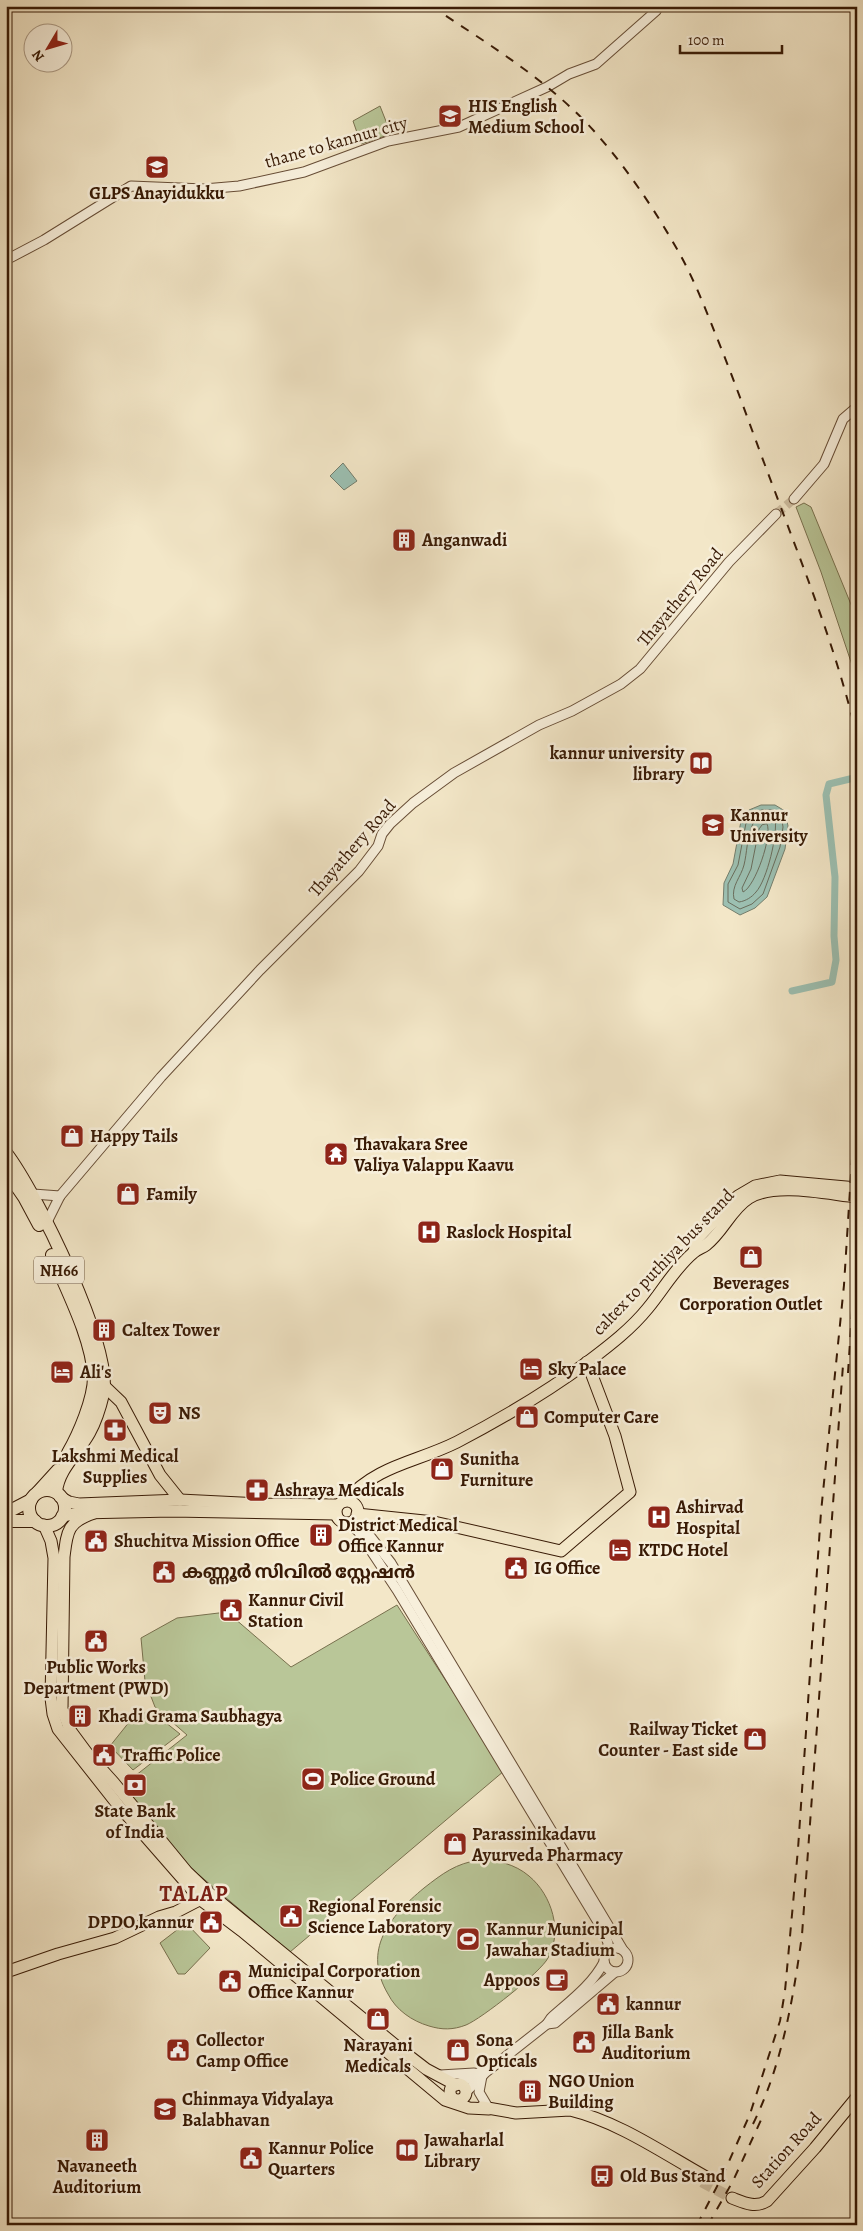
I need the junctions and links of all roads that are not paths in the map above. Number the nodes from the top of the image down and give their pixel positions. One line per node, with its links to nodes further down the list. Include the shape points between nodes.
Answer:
1 (659, 6): 2 (street, thane to kannur city, via 596,64 459,127 388,141 304,172 239,186 204,189 131,186)
2 (6, 260)
3 (857, 407): 4 (street, via 843,419 824,464)
4 (794, 499)
5 (776, 514): 10 (street, Thayathery Road, via 729,562 640,669 621,684 454,773 390,824 359,871 198,1036)
6 (6, 1153): 9 (highway, NH66)
7 (6, 1171): 9 (highway, NH66)
8 (857, 1188): 13 (main road, via 780,1181 755,1186 738,1196 698,1238)
9 (28, 1196): 10 (street); 12 (highway, NH66); 15 (highway, NH66, via 88,1346)
10 (60, 1196): 12 (street, Thayathery Road)
11 (857, 1196): 13 (main road, caltex to puthiya bus stand, via 769,1190 740,1205 706,1246)
12 (47, 1222): 16 (highway, NH66, via 98,1344)
13 (694, 1251): 14 (main road, caltex to puthiya bus stand, via 634,1323)
14 (587, 1362): 20 (main road, caltex to puthiya bus stand, via 519,1409 455,1443 362,1483); 24 (main road, via 615,1436 630,1492 562,1551 434,1522)
15 (94, 1377): 16 (main road); 18 (highway, NH66, via 78,1432 60,1466 46,1486)
16 (104, 1385): 17 (highway, NH66, via 90,1432 58,1479); 19 (main road, via 122,1402 160,1475)
17 (58, 1494): 18 (highway, via 47,1490); 19 (main road, via 79,1504); 23 (highway, NH66, via 64,1506)
18 (34, 1496): 21 (highway); 26 (highway, via 29,1510)
19 (180, 1500): 20 (main road)
20 (340, 1506): 22 (main road); 24 (main road, via 340,1520); 24 (main road, via 354,1503 357,1508)
21 (6, 1513)
22 (94, 1514): 23 (main road, via 80,1512); 27 (main road, via 79,1518 70,1526)
23 (61, 1518): 26 (highway, via 52,1524); 27 (main road)
24 (354, 1518): 28 (street, via 358,1531)
25 (6, 1521): 26 (highway)
26 (33, 1523): 27 (main road); 27 (main road, via 51,1542)
27 (59, 1558): 29 (main road, via 51,1698 58,1729); 30 (main road, via 62,1709 70,1730)
28 (534, 1807): 32 (street, via 604,1932); 33 (street)
29 (190, 1889): 30 (main road); 31 (main road)
30 (205, 1896): 31 (main road); 38 (main road); 40 (main road, via 242,1931)
31 (176, 1912): 35 (main road, via 115,1938)
32 (608, 1950): 33 (street, via 615,1947); 34 (street)
33 (623, 1950): 36 (street, via 628,1956 628,1964 623,1971)
34 (604, 1962): 36 (street); 37 (street, via 598,1974)
35 (6, 1972)
36 (615, 1972): 37 (street, via 555,2023)
37 (547, 2024): 39 (street)
38 (437, 2074): 39 (street); 41 (main road)
39 (481, 2074): 41 (street); 43 (street, via 479,2092)
40 (430, 2087): 41 (main road); 43 (main road, via 445,2100 469,2108)
41 (459, 2091): 43 (main road)
42 (857, 2097): 45 (main road, Station Road, via 767,2201 753,2205)
43 (489, 2109): 44 (main road, via 516,2113 553,2112 611,2131)
44 (704, 2180)
45 (734, 2196)

